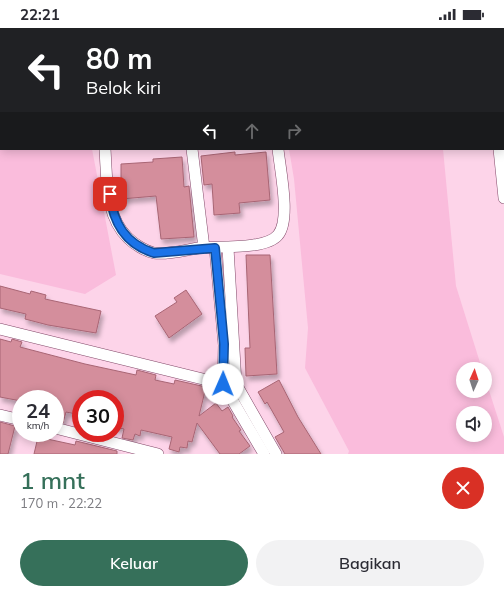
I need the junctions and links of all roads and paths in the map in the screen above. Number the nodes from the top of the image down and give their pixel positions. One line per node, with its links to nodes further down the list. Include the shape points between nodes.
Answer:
1 (105, 150): 6 (street, via 113,217 128,238 141,248 154,253)
2 (192, 150): 6 (street)
3 (278, 150): 7 (street, via 284,198 283,226 279,235 274,240)
4 (499, 150): 5 (street)
5 (504, 198)
6 (209, 248): 7 (street); 9 (street, via 224,344)
7 (228, 248): 10 (street)
8 (0, 329): 9 (street)
9 (223, 384): 10 (street); 15 (street)
10 (236, 384): 16 (street)
11 (0, 415): 12 (street)
12 (12, 418)
13 (64, 430): 14 (street)
14 (158, 454)
15 (264, 454)
16 (276, 454)

